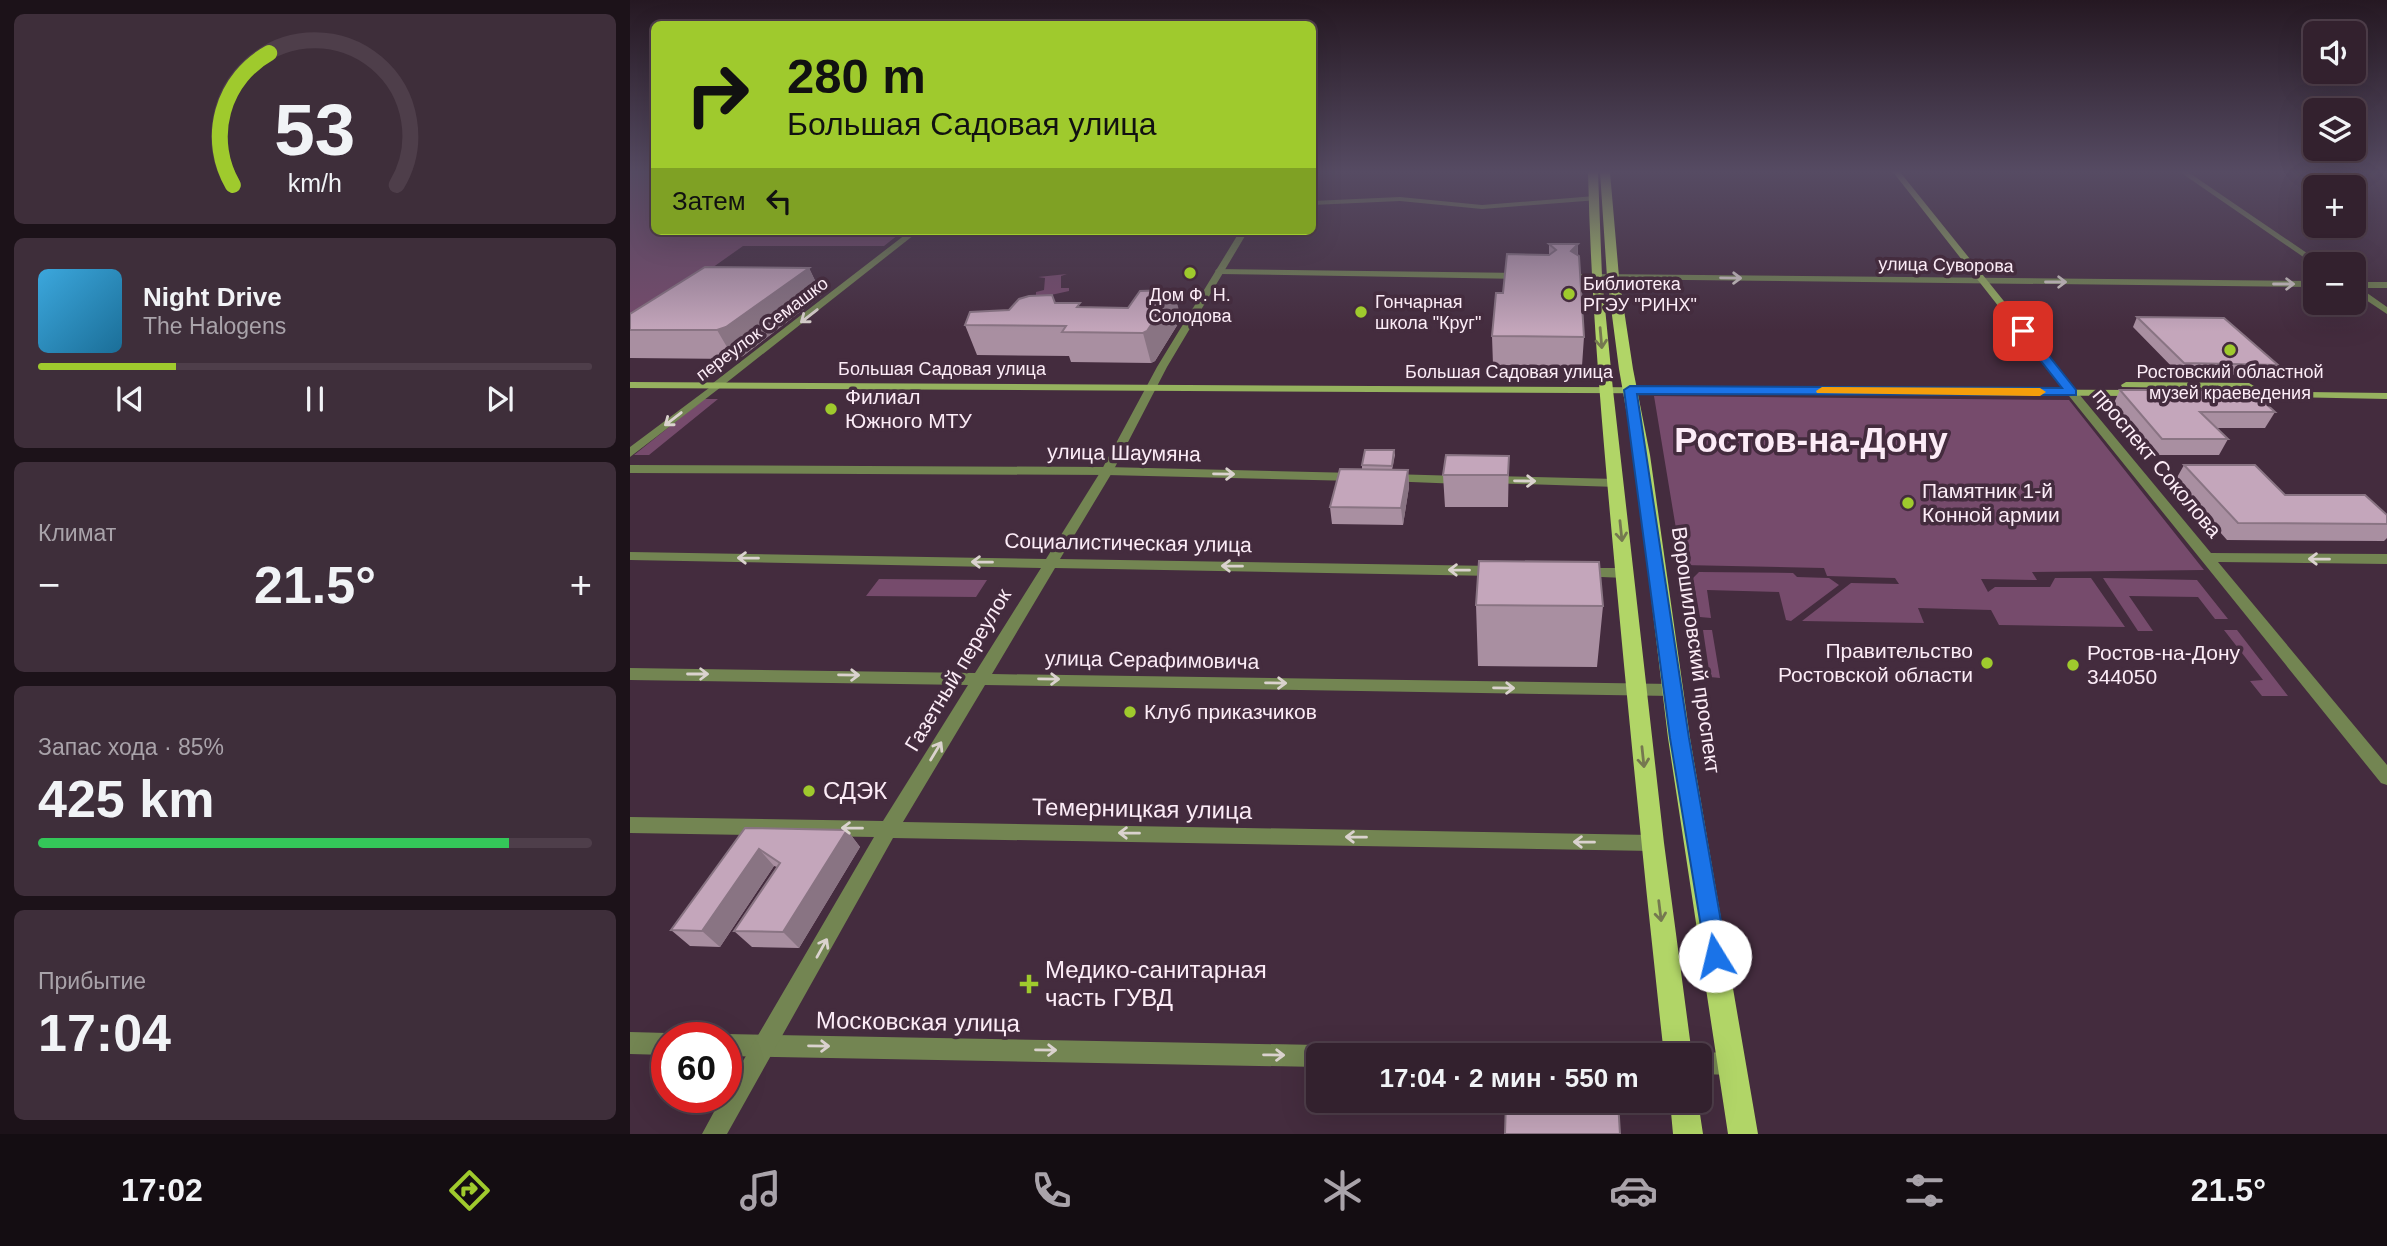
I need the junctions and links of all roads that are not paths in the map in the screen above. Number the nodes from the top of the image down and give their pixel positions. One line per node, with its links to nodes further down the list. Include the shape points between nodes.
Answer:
1 (1595, 225): 11 (main road)
2 (1610, 225): 12 (main road, Ворошиловский проспект)
3 (1938, 225): 13 (main road, проспект Соколова)
4 (2261, 225): 7 (street)
5 (910, 235): 20 (street, переулок Семашко, one-way to 20)
6 (1242, 235): 8 (street, Газетный переулок)
7 (2303, 253)
8 (1220, 271): 9 (street); 21 (street, Газетный переулок)
9 (1535, 276)
10 (1577, 277): 11 (street, улица Суворова)
11 (1596, 277): 12 (street, улица Суворова); 24 (main road, one-way to 24)
12 (1614, 277): 13 (street, улица Суворова, one-way to 13); 25 (main road, Ворошиловский проспект)
13 (1983, 281): 14 (street, улица Суворова, one-way to 14); 27 (main road, проспект Соколова)
14 (2303, 284)
15 (2387, 285): 16 (street)
16 (2366, 286)
17 (2366, 295): 18 (street)
18 (2387, 311)
19 (630, 377): 20 (main road, Большая Садовая улица)
20 (729, 377): 21 (main road, Большая Садовая улица); 23 (street, переулок Семашко)
21 (1153, 384): 23 (main road, Большая Садовая улица); 24 (main road, Большая Садовая улица); 31 (street, Газетный переулок)
22 (630, 385): 23 (main road, Большая Садовая улица)
23 (717, 385): 29 (street, переулок Семашко, one-way to 29)
24 (1606, 386): 25 (main road, Большая Садовая улица); 32 (main road)
25 (1630, 386): 27 (main road, Большая Садовая улица); 43 (main road, Ворошиловский проспект)
26 (2387, 387): 27 (main road, Большая Садовая улица)
27 (2068, 388): 28 (main road, Большая Садовая улица); 34 (street, проспект Соколова)
28 (2387, 396)
29 (630, 453)
30 (630, 469): 31 (street, улица Шаумяна)
31 (1107, 471): 32 (street, улица Шаумяна, one-way to 32); 36 (street, Газетный переулок)
32 (1616, 483): 39 (main road, one-way to 39)
33 (630, 556): 36 (street, Социалистическая улица, one-way to 33)
34 (2208, 557): 35 (street, one-way to 34); 44 (street, проспект Соколова)
35 (2387, 559)
36 (1050, 563): 37 (street, Социалистическая улица, one-way to 36); 41 (street, Газетный переулок)
37 (1512, 571)
38 (1567, 572): 39 (street)
39 (1626, 573): 42 (main road)
40 (630, 674): 41 (street, улица Серафимовича, one-way to 41)
41 (981, 677): 42 (street, улица Серафимовича, one-way to 42); 46 (street, Газетный переулок, one-way to 41)
42 (1636, 690): 43 (street, улица Серафимовича); 47 (main road, one-way to 47)
43 (1672, 690): 55 (main road, Ворошиловский проспект)
44 (2387, 778)
45 (630, 825): 46 (street, Темерницкая улица, one-way to 45)
46 (889, 828): 47 (street, Темерницкая улица, one-way to 46); 52 (street, Газетный переулок, one-way to 46)
47 (1652, 844): 49 (main road, one-way to 49)
48 (630, 1043): 50 (street)
49 (1677, 1043)
50 (651, 1044)
51 (742, 1045): 52 (street, Московская улица)
52 (766, 1045): 53 (street, Московская улица, one-way to 53); 57 (street, Газетный переулок)
53 (1306, 1056)
54 (1712, 1063): 55 (street)
55 (1733, 1064): 59 (main road, Ворошиловский проспект)
56 (1685, 1113): 58 (main road)
57 (714, 1134)
58 (1688, 1134)
59 (1743, 1134)

